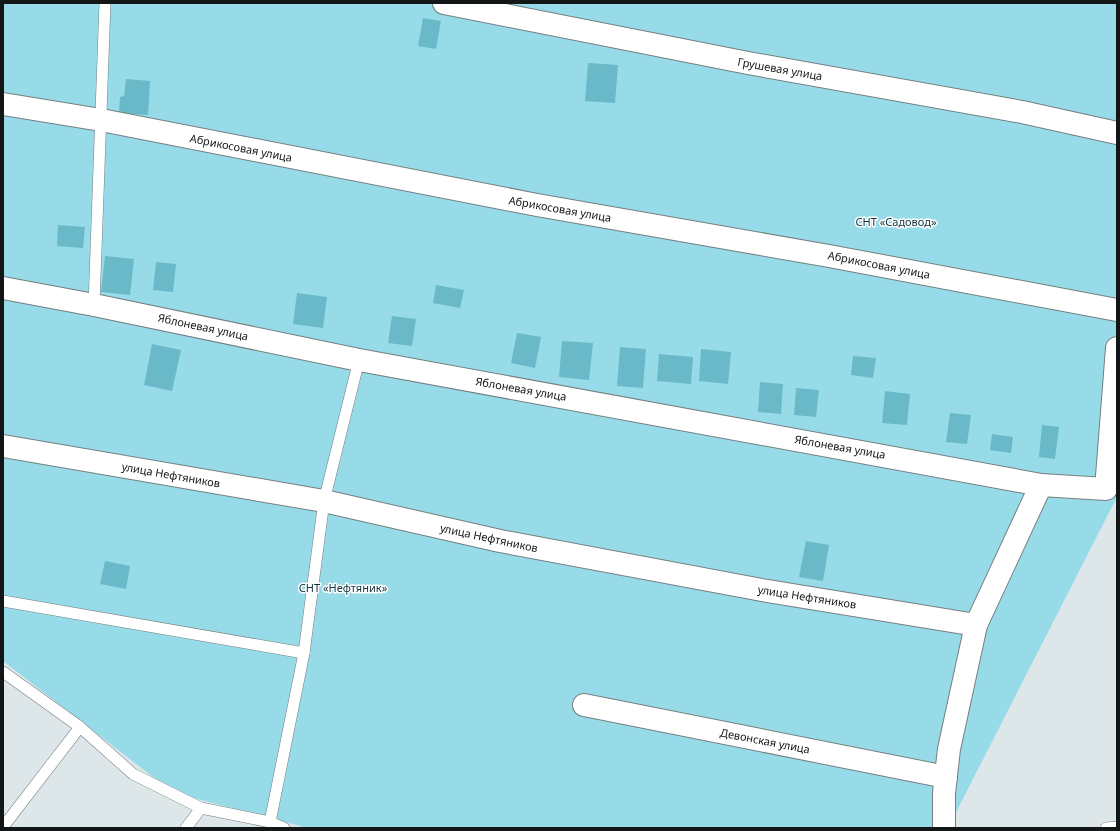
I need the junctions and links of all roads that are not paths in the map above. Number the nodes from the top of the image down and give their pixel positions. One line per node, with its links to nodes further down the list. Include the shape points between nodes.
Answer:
1 (105, 3): 4 (lane)
2 (444, 3): 5 (street, Грушевая улица, via 748,63 1022,112)
3 (3, 104): 4 (street, Абрикосовая улица)
4 (101, 120): 7 (lane); 8 (street, Абрикосовая улица, via 529,204 829,256)
5 (1117, 133)
6 (3, 288): 7 (street, Яблоневая улица)
7 (94, 305): 10 (street, Яблоневая улица)
8 (1117, 310)
9 (1117, 348): 12 (street, Яблоневая улица, via 1106,488)
10 (359, 360): 12 (street, Яблоневая улица); 13 (lane)
11 (3, 446): 13 (street, улица Нефтяников)
12 (1041, 484): 15 (street)
13 (324, 501): 15 (street, улица Нефтяников, via 500,541 762,590); 16 (lane)
14 (3, 601): 16 (lane)
15 (976, 625): 20 (street, via 949,749)
16 (304, 653): 22 (lane)
17 (3, 672): 19 (lane)
18 (584, 704): 20 (street, Девонская улица)
19 (80, 726): 21 (lane, via 133,774); 23 (lane)
20 (946, 777): 27 (street)
21 (201, 808): 22 (lane); 25 (lane)
22 (270, 822): 26 (lane)
23 (3, 827)
24 (1117, 827): 28 (lane)
25 (186, 828)
26 (284, 828)
27 (944, 828)
28 (1106, 828)

